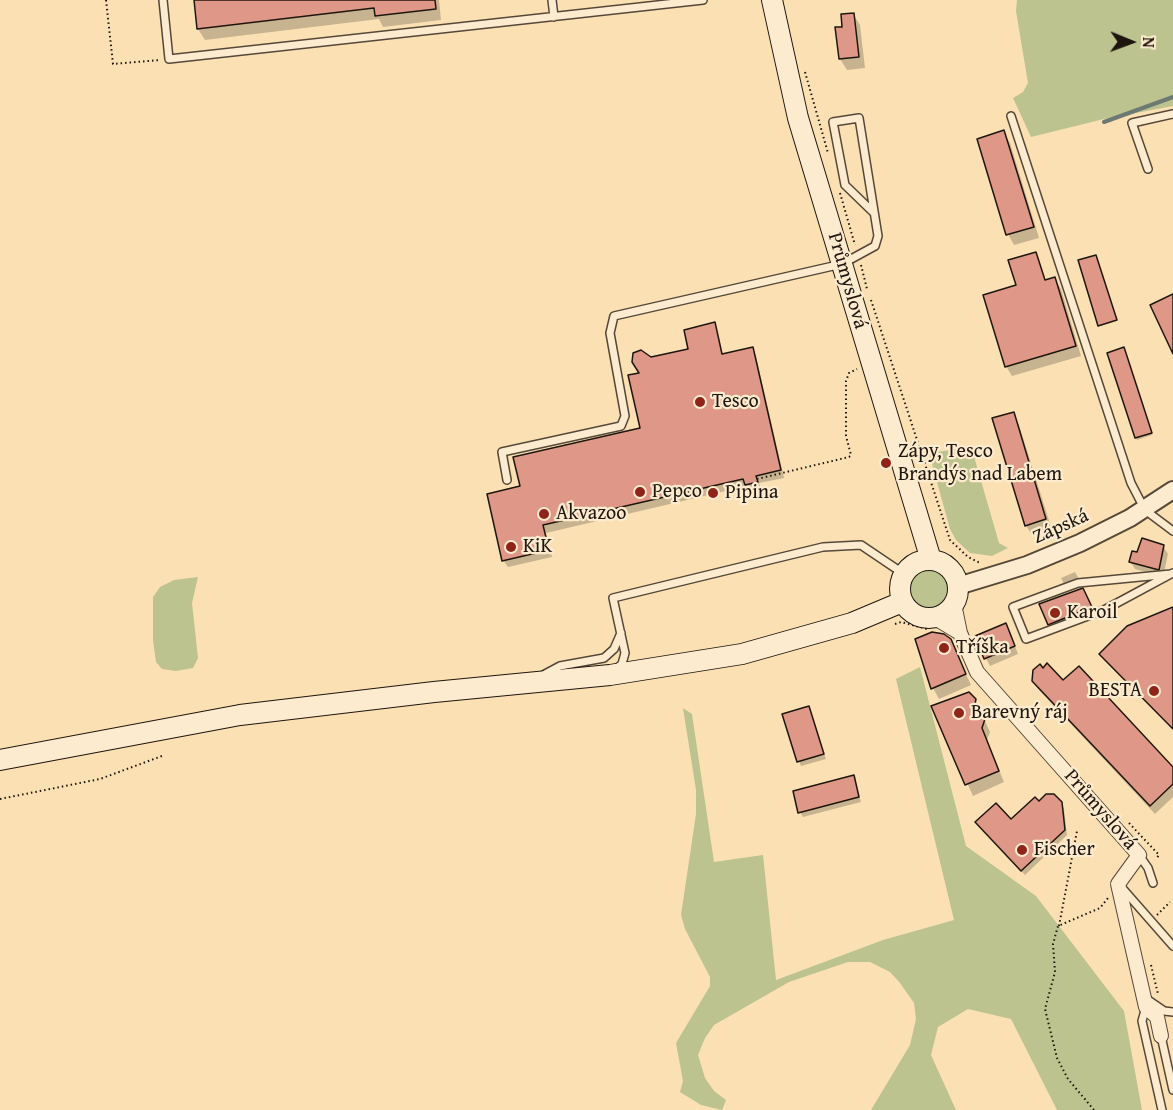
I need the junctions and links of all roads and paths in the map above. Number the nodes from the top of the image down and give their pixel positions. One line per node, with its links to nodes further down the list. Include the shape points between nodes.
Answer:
1 (105, 0): 7 (path, via 113,64)
2 (163, 0): 7 (lane)
3 (552, 0): 6 (lane)
4 (703, 0): 6 (lane)
5 (772, 0): 15 (main road, Průmyslová, via 798,118)
6 (554, 17): 7 (lane)
7 (169, 59)
8 (805, 72): 11 (path)
9 (1173, 114): 12 (lane, via 1132,123)
10 (1011, 116): 20 (lane, via 1131,483)
11 (829, 158)
12 (1148, 169)
13 (839, 190): 15 (path)
14 (874, 213): 14 (lane, via 859,118 833,122 845,184); 15 (lane, via 878,236 874,246)
15 (850, 259): 18 (lane, via 614,316 610,333 625,416 621,426 502,453); 22 (main road, Průmyslová); 23 (path, via 950,540 968,557)
16 (859, 368): 17 (path, via 849,373 846,381 849,458)
17 (757, 479)
18 (507, 480)
19 (1173, 490): 20 (street, Zápská)
20 (1145, 510): 21 (lane); 26 (street, Zápská)
21 (1173, 531)
22 (932, 560): 25 (main road, via 916,563); 26 (main road, via 950,568)
23 (986, 564)
24 (1172, 573): 24 (lane, via 1078,583 1013,607 1026,639 1104,610)
25 (904, 574): 27 (main road); 29 (lane, via 861,545 823,547 613,598)
26 (956, 595): 28 (main road, via 945,614); 30 (street, Průmyslová)
27 (902, 602): 28 (main road, via 918,617); 31 (main road, via 852,623 742,654)
28 (934, 618): 30 (street)
29 (621, 633): 31 (lane, via 625,653 622,664); 32 (lane, via 604,658 560,666)
30 (960, 633): 38 (street, Průmyslová, via 977,672)
31 (610, 675): 32 (main road)
32 (529, 683): 34 (main road, via 240,715)
33 (162, 756): 35 (path, via 100,780)
34 (0, 760)
35 (0, 799)
36 (1126, 819): 39 (path, via 1159,855)
37 (1077, 831): 44 (path)
38 (1139, 855): 40 (lane); 41 (street, Průmyslová)
39 (1156, 859)
40 (1153, 883)
41 (1119, 884): 44 (path, via 1100,908); 45 (lane); 48 (street, Průmyslová)
42 (1170, 902): 43 (path)
43 (1152, 919)
44 (1058, 927): 52 (path, via 1053,944 1055,972 1045,1009 1052,1045 1068,1079)
45 (1173, 946)
46 (1150, 960): 47 (path)
47 (1160, 999)
48 (1145, 1002): 49 (lane); 50 (street, Průmyslová, via 1157,1017); 53 (lane, via 1142,1021)
49 (1173, 1012)
50 (1161, 1036): 51 (lane)
51 (1173, 1090)
52 (1094, 1110)
53 (1162, 1110)

